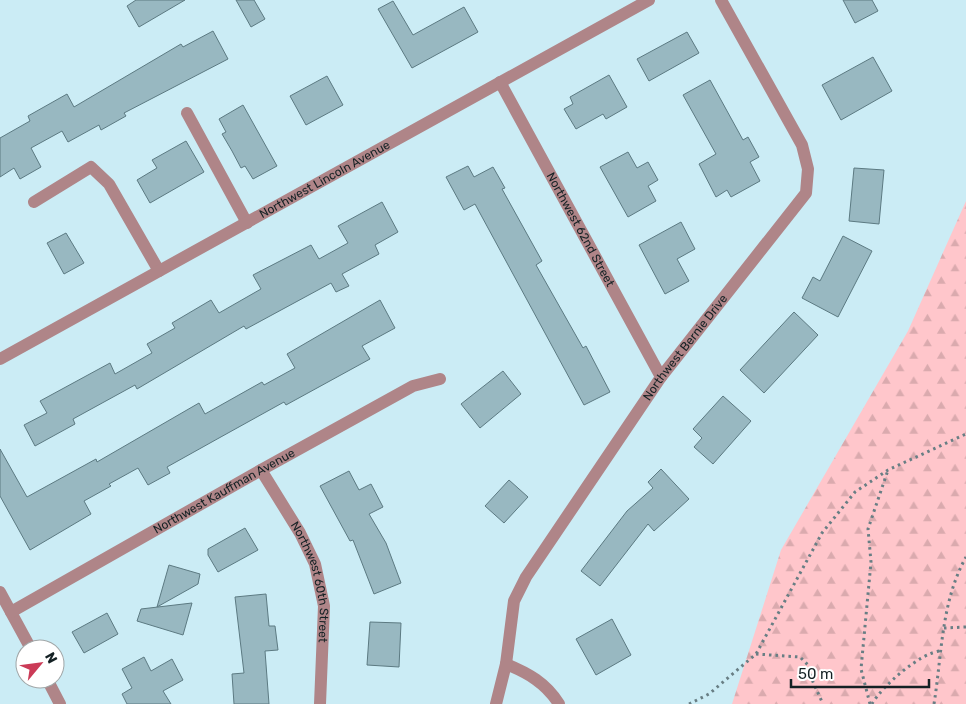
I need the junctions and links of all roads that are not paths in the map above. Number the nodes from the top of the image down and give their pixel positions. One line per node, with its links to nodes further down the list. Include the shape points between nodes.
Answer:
1 (649, 0): 3 (street, Northwest Lincoln Avenue)
2 (721, 0): 9 (street, Northwest Bernie Drive, via 802,145 808,169 806,193)
3 (500, 82): 6 (street, Northwest Lincoln Avenue); 9 (street, Northwest 62nd Street)
4 (187, 113): 6 (street)
5 (34, 202): 7 (street, via 91,167 110,184)
6 (247, 223): 7 (street, Northwest Lincoln Avenue)
7 (159, 271): 8 (street, Northwest Lincoln Avenue)
8 (0, 359)
9 (661, 377): 15 (street, Northwest Bernie Drive, via 526,577 514,601)
10 (440, 379): 11 (street, Northwest Kauffman Avenue, via 413,386)
11 (261, 470): 13 (street, Northwest Kauffman Avenue); 18 (street, Northwest 60th Street, via 315,564 324,606)
12 (0, 592): 13 (street)
13 (11, 612): 14 (street)
14 (26, 639)
15 (506, 664): 19 (street, Northwest Bernie Drive); 20 (street, via 530,674 551,690)
16 (52, 689): 17 (street)
17 (60, 704)
18 (320, 704)
19 (496, 704)
20 (559, 704)

